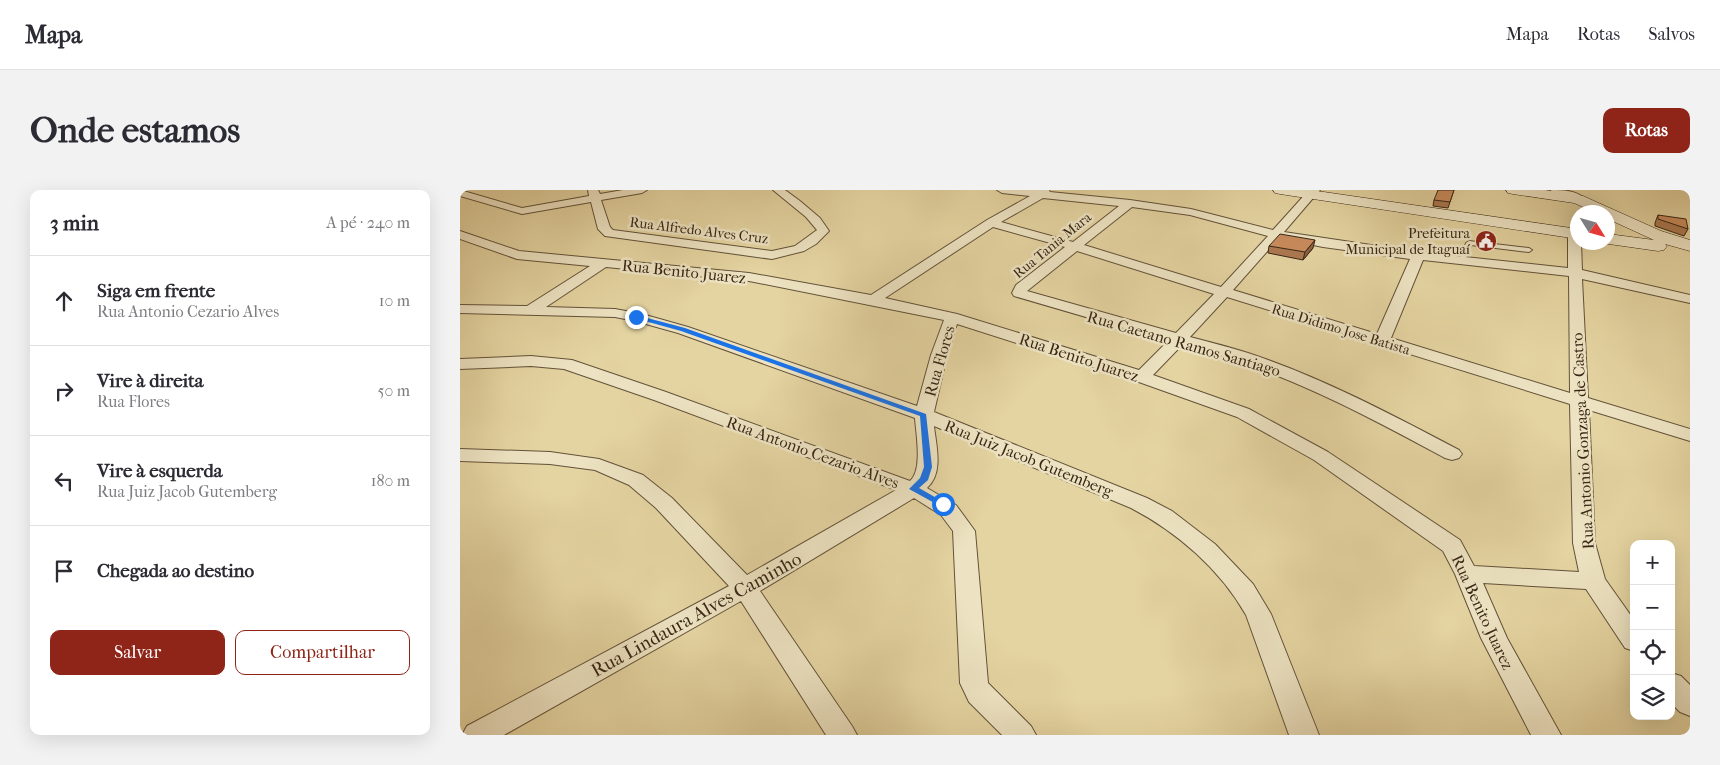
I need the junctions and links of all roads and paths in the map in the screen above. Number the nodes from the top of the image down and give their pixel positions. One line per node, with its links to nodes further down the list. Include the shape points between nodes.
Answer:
1 (642, 190): 10 (street)
2 (778, 190): 10 (street, Rua Alfredo Alves Cruz, via 815,219 823,230 801,248 772,255 609,233 604,230)
3 (1002, 190): 7 (street)
4 (1280, 190): 8 (main road)
5 (1513, 190): 11 (main road)
6 (1557, 190): 11 (street)
7 (1046, 192): 13 (street); 17 (street)
8 (1313, 192): 18 (main road); 19 (street)
9 (460, 193): 12 (street)
10 (594, 195): 12 (street, via 522,211)
11 (1578, 199): 14 (main road)
12 (490, 202): 15 (street)
13 (1130, 203): 19 (street, via 1191,212); 23 (street, Rua Tania Mara)
14 (1590, 205)
15 (467, 207)
16 (1615, 217): 22 (main road)
17 (991, 223): 23 (street, Rua Didimo Jose Batista); 35 (street)
18 (1570, 233)
19 (1276, 234): 28 (street); 32 (street)
20 (460, 235): 30 (street, Rua Benito Juarez, via 517,255)
21 (1615, 239): 22 (main road)
22 (1661, 242): 24 (main road); 27 (main road)
23 (1074, 246): 32 (street, Rua Didimo Jose Batista); 33 (street, Rua Tania Mara, via 1021,288)
24 (1690, 246)
25 (1529, 250): 29 (lane, via 1469,243)
26 (1576, 250): 31 (street, Rua Antonio Gonzaga de Castro)
27 (1690, 250)
28 (1418, 256): 29 (street); 40 (street)
29 (1462, 261): 31 (street)
30 (602, 264): 35 (street, Rua Benito Juarez, via 748,277); 37 (street)
31 (1575, 273): 34 (street); 43 (street, Rua Antonio Gonzaga de Castro)
32 (1223, 292): 39 (street); 40 (street, Rua Didimo Jose Batista)
33 (1019, 293): 39 (street, Rua Caetano Ramos Santiago)
34 (1690, 299)
35 (873, 300): 38 (street, Rua Benito Juarez)
36 (460, 309): 37 (street, Rua Juiz Jacob Gutemberg)
37 (531, 310): 44 (street, Rua Juiz Jacob Gutemberg, via 615,313 636,317 683,330)
38 (952, 317): 42 (street, Rua Benito Juarez); 44 (street, Rua Flores)
39 (1179, 339): 42 (street); 46 (street, Rua Caetano Ramos Santiago, via 1243,357 1312,383)
40 (1382, 341): 43 (street, Rua Didimo Jose Batista)
41 (460, 364): 48 (street, Rua Antonio Cezario Alves, via 531,360 566,364)
42 (1142, 376): 49 (street, Rua Benito Juarez, via 1243,413 1321,456 1452,546)
43 (1579, 402): 45 (street, Rua Didimo Jose Batista); 50 (street, Rua Antonio Gonzaga de Castro, via 1584,542)
44 (924, 415): 48 (street, Rua Flores, via 928,467 924,480); 58 (street, Rua Juiz Jacob Gutemberg, via 1139,503 1187,532 1225,568 1244,590 1258,614)
45 (1690, 435)
46 (1452, 454)
47 (460, 455): 51 (street, via 550,458 599,465 636,480 664,503)
48 (913, 489): 51 (street, Rua Lindaura Alves Caminho); 57 (street, Rua Antonio Cezario Alves, via 943,504 956,516 964,531 974,683 979,694)
49 (1467, 574): 50 (street); 59 (street, Rua Benito Juarez, via 1494,638)
50 (1593, 581): 52 (street)
51 (745, 588): 55 (street, Rua Lindaura Alves Caminho); 56 (street)
52 (1630, 635)
53 (1675, 688): 54 (street)
54 (1690, 704)
55 (477, 735)
56 (842, 735)
57 (1021, 735)
58 (1304, 735)
59 (1546, 735)

